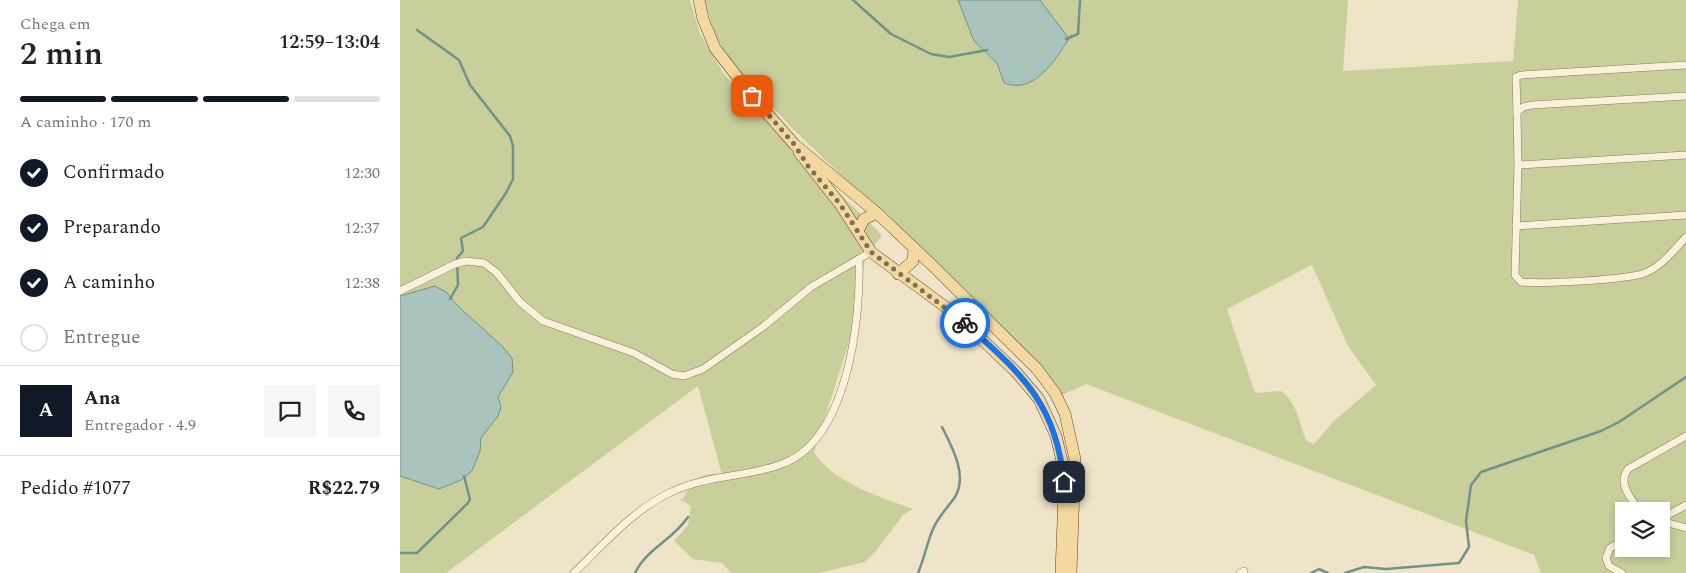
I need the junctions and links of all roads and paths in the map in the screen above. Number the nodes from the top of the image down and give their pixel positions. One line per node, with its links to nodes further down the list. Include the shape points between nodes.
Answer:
1 (699, 0): 5 (main road, via 715,48)
2 (1686, 65): 4 (street, via 1521,74 1515,82)
3 (1686, 96): 4 (street, via 1532,106)
4 (1517, 112): 7 (street)
5 (794, 144): 8 (main road); 11 (main road)
6 (1686, 155): 7 (street)
7 (1518, 165): 10 (street)
8 (877, 213): 11 (main road, via 864,219); 13 (main road)
9 (1686, 215): 10 (street)
10 (1516, 226): 12 (street, via 1516,275 1521,282 1626,277 1645,273 1664,261)
11 (858, 231): 14 (main road)
12 (1686, 237)
13 (914, 249): 16 (main road, via 914,261); 27 (main road, via 1037,369 1065,414 1076,473)
14 (871, 252): 15 (street); 16 (main road)
15 (859, 259): 17 (street, via 812,286 704,369 684,376 672,374 634,353 544,321 520,302 497,273 484,263 466,261 455,264); 25 (street, via 857,317 845,377 830,417 814,441 784,464 698,482 669,494 624,525)
16 (898, 274): 26 (main road, via 980,337 1026,382 1045,409 1060,451 1064,482)
17 (400, 292)
18 (1686, 436): 19 (street, via 1628,469 1622,483)
19 (1634, 502)
20 (1686, 505): 21 (street)
21 (1670, 515)
22 (1670, 523): 23 (street)
23 (1686, 528)
24 (1615, 545): 28 (street, via 1606,558 1609,566)
25 (574, 573)
26 (1061, 573)
27 (1070, 573)
28 (1622, 573)

